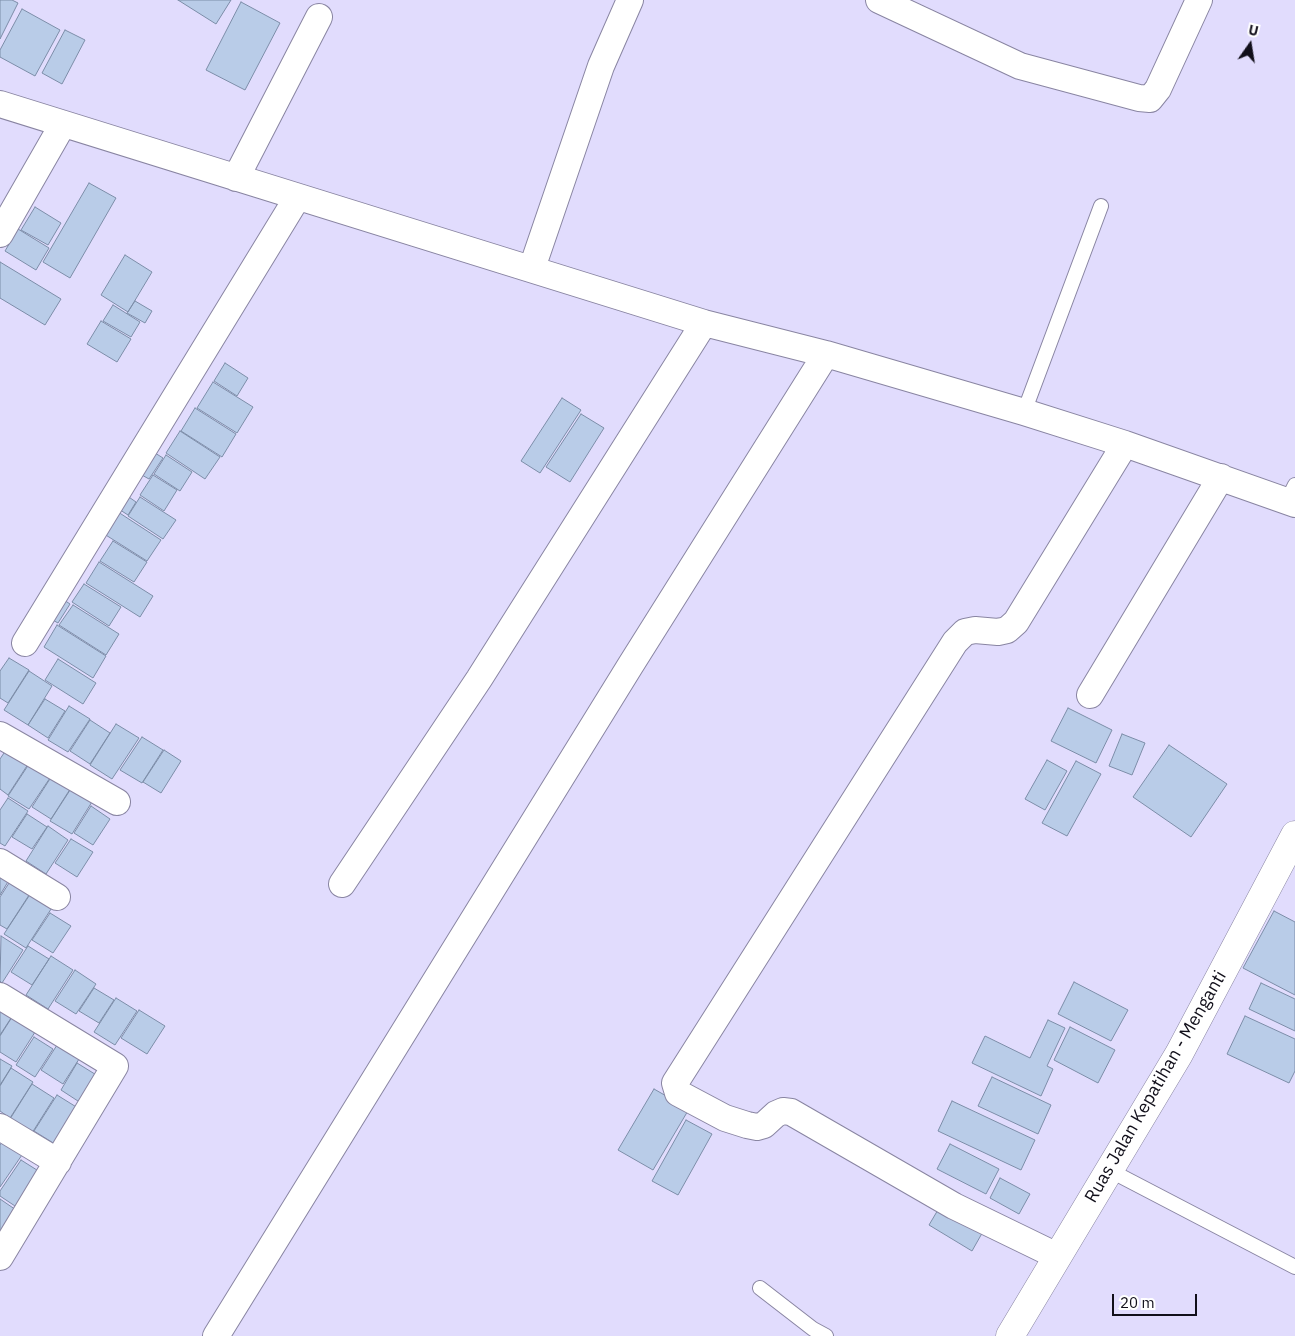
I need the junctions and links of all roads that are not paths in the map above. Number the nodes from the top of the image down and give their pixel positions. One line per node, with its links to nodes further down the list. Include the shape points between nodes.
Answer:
1 (630, 0): 11 (street, via 601,66)
2 (879, 0): 3 (street, via 1020,66 1150,99 1158,89)
3 (1200, 0)
4 (319, 17): 7 (street)
5 (0, 104): 6 (street)
6 (63, 124): 7 (street); 10 (street)
7 (236, 178): 8 (street)
8 (297, 198): 11 (street); 18 (street)
9 (1101, 206): 14 (lane)
10 (0, 234)
11 (532, 268): 12 (street)
12 (704, 323): 13 (street); 24 (street, via 479,679)
13 (826, 354): 14 (street); 34 (street)
14 (1024, 412): 15 (street)
15 (1125, 444): 16 (street); 30 (street, via 1016,622 1007,630 998,632 965,632 955,642 675,1083 678,1093 725,1118 748,1125 764,1125 776,1114 791,1112 954,1206)
16 (1221, 478): 17 (street); 19 (street)
17 (1292, 497)
18 (25, 643)
19 (1090, 695)
20 (0, 735): 21 (street)
21 (117, 802)
22 (1295, 835): 29 (main road, Ruas Jalan Kepatihan - Menganti, via 1179,1054)
23 (0, 862): 25 (street)
24 (342, 884)
25 (56, 898)
26 (0, 996): 28 (street, via 115,1066)
27 (0, 1127): 28 (street)
28 (58, 1162): 31 (street)
29 (1109, 1170): 30 (main road, Ruas Jalan Kepatihan - Menganti); 32 (lane)
30 (1057, 1256): 36 (main road, Ruas Jalan Kepatihan - Menganti)
31 (0, 1257)
32 (1295, 1267)
33 (760, 1288): 35 (lane)
34 (216, 1336)
35 (826, 1336)
36 (1010, 1336)

